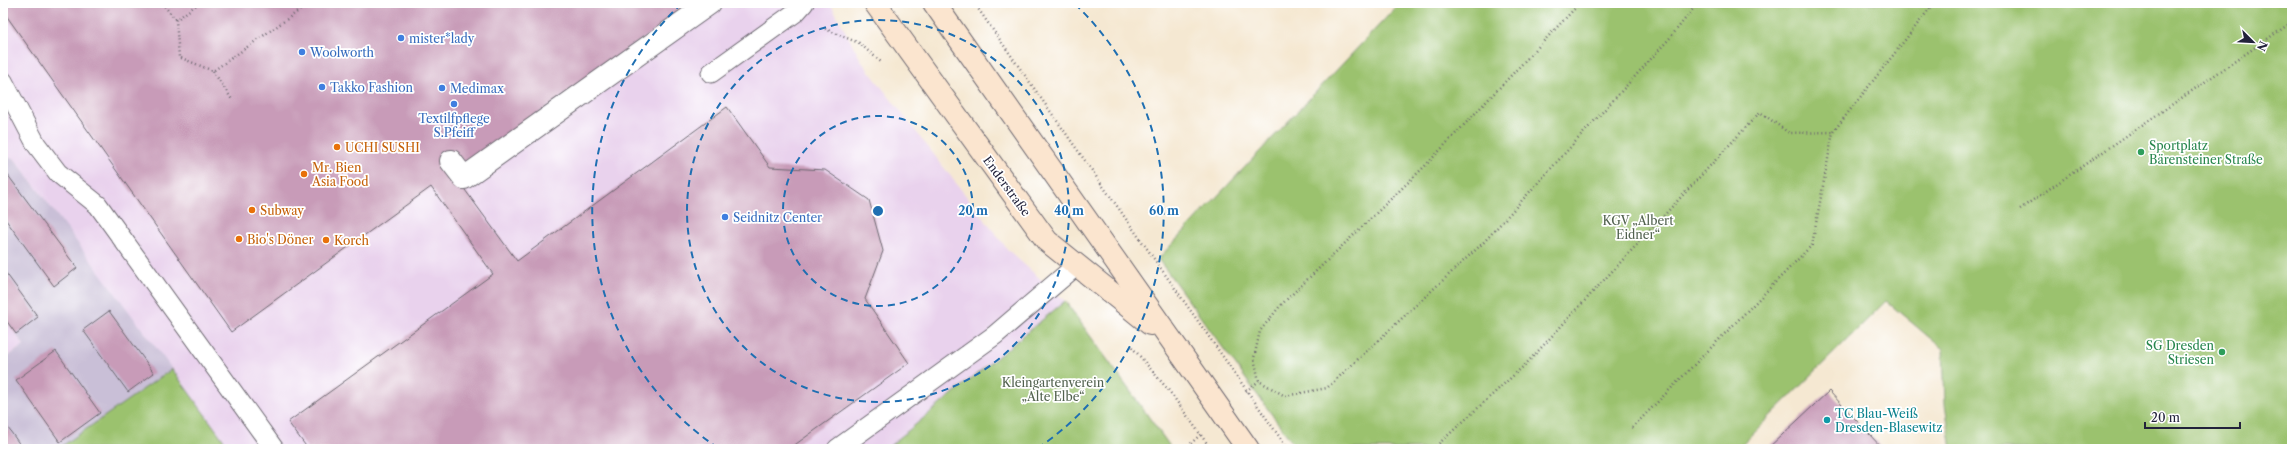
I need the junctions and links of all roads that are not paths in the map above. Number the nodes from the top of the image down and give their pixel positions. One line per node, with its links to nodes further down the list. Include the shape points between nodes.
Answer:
1 (710, 3): 7 (street, via 464,178)
2 (804, 3): 5 (lane, via 796,12)
3 (875, 3): 8 (main road, Enderstraße, via 1047,242)
4 (934, 3): 9 (main road, Enderstraße)
5 (711, 73)
6 (3, 81): 10 (lane, via 36,144 58,173 98,205)
7 (451, 160)
8 (1077, 266): 9 (main road, Enderstraße); 11 (lane, via 995,335)
9 (1170, 340): 12 (main road, Enderstraße)
10 (274, 449)
11 (837, 449)
12 (1248, 449)

